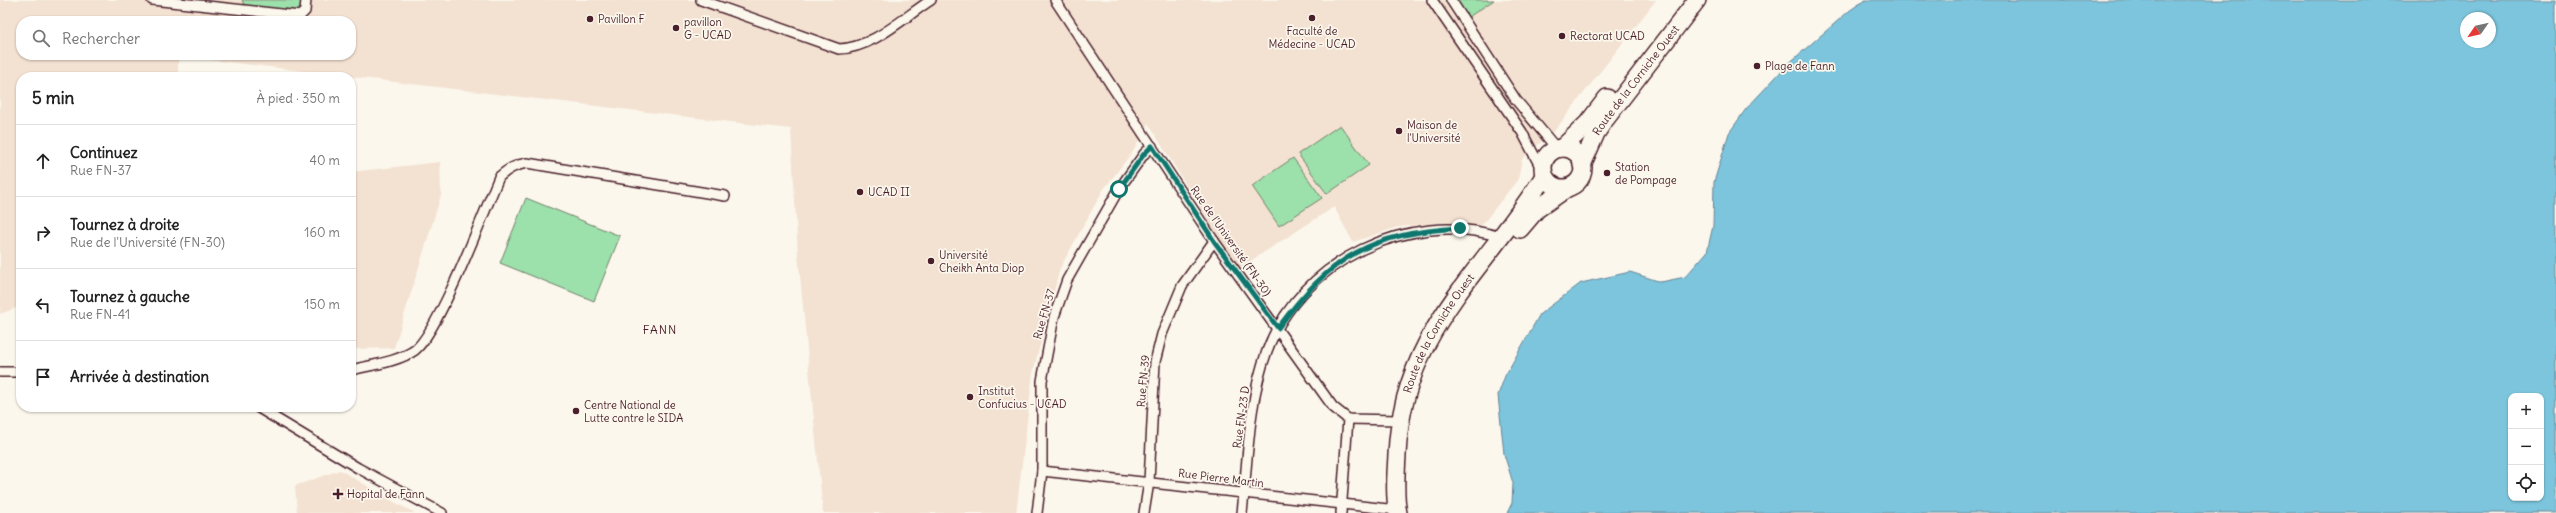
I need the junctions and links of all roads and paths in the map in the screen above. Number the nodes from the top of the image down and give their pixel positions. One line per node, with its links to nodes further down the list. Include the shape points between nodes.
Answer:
1 (152, 0): 2 (street, via 300,16 305,11)
2 (306, 0)
3 (701, 0): 4 (street, via 839,49 850,49 879,35)
4 (931, 0)
5 (1055, 0): 10 (street, Rue de l'Université (FN-30))
6 (1432, 0): 13 (street, via 1522,132)
7 (1451, 0): 11 (street, via 1516,100)
8 (1684, 0): 11 (highway, Route de la Corniche Ouest, via 1588,123)
9 (1696, 0): 12 (highway, Route de la Corniche Ouest, via 1604,121)
10 (1152, 146): 17 (street, Rue de l'Université (FN-30)); 25 (street, Rue FN-37, via 1115,196 1067,280 1054,316 1042,381)
11 (1560, 149): 12 (highway, via 1575,153); 13 (highway, via 1548,155)
12 (1582, 165): 14 (highway, via 1580,177)
13 (1543, 173): 14 (highway, via 1554,186); 16 (highway, Route de la Corniche Ouest)
14 (1567, 188): 29 (highway, Route de la Corniche Ouest, via 1546,202 1528,219 1462,304 1435,347 1419,386 1410,426)
15 (725, 196): 19 (street, via 527,163 518,164 499,177 438,316 422,344 407,355)
16 (1500, 237): 18 (street, Rue FN-23 D, via 1460,228 1433,230 1405,234 1366,247 1340,262 1314,282); 24 (highway, Route de la Corniche Ouest, via 1452,300 1434,329 1420,357)
17 (1214, 241): 18 (street, Rue de l'Université (FN-30)); 26 (street, Rue FN-39, via 1182,286 1162,334 1155,362)
18 (1278, 328): 23 (street, Rue de l'Université (FN-30), via 1333,408); 27 (street, Rue FN-23 D, via 1267,351 1255,397)
19 (356, 369)
20 (0, 372): 21 (street)
21 (16, 372)
22 (265, 412): 30 (street, via 358,468)
23 (1348, 419): 24 (street); 28 (street)
24 (1399, 420): 29 (highway, Route de la Corniche Ouest, via 1396,472)
25 (1042, 471): 26 (street, Rue Pierre Martin); 31 (street, Rue FN-37)
26 (1149, 482): 27 (street, Rue Pierre Martin); 32 (street, Rue FN-39)
27 (1244, 494): 28 (street, Rue Pierre Martin); 33 (street, Rue FN-23 D)
28 (1342, 502): 29 (street, Rue Pierre Martin); 34 (street)
29 (1401, 512)
30 (442, 513)
31 (1037, 513)
32 (1144, 513)
33 (1242, 513)
34 (1341, 513)

